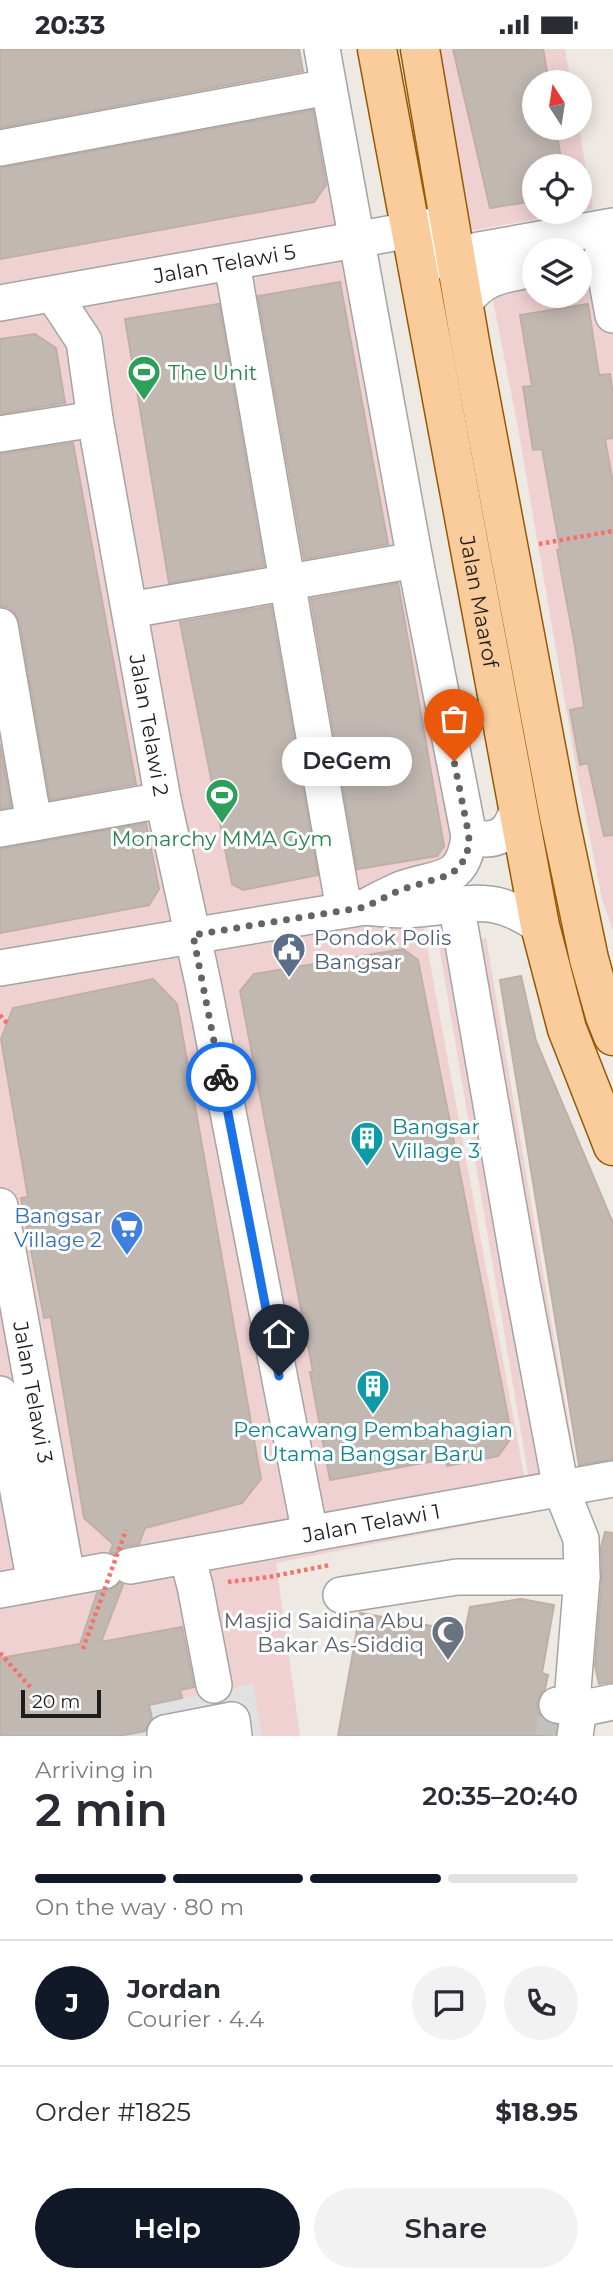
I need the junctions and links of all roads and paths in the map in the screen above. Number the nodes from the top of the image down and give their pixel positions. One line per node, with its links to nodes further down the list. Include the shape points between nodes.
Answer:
1 (322, 49): 4 (street)
2 (377, 49): 8 (main road, Jalan Maarof)
3 (419, 49): 7 (main road, Jalan Maarof)
4 (328, 87): 5 (street); 6 (street)
5 (0, 148)
6 (357, 241): 8 (street, Jalan Telawi 5); 10 (street, Jalan Telawi 5); 20 (street)
7 (452, 241): 8 (street, Jalan Telawi 5); 9 (street, Jalan Telawi 5, via 479,250); 14 (main road, Jalan Maarof)
8 (413, 248): 25 (main road, Jalan Maarof)
9 (602, 249): 15 (street)
10 (232, 263): 12 (street, Jalan Telawi 5); 21 (street)
11 (522, 272): 14 (street, via 490,279)
12 (53, 293): 13 (street, Jalan Telawi 5); 16 (street, Jalan Telawi 2, via 84,341)
13 (0, 303)
14 (464, 303): 36 (main road, Jalan Maarof, via 577,906)
15 (613, 315)
16 (96, 419): 17 (street); 22 (street, Jalan Telawi 2)
17 (0, 434)
18 (613, 531): 19 (path)
19 (537, 544)
20 (415, 560): 21 (street); 28 (street)
21 (287, 583): 22 (street); 30 (street)
22 (130, 610): 24 (street, Jalan Telawi 2)
23 (0, 625): 26 (street)
24 (163, 800): 26 (street); 32 (street, Jalan Telawi 2)
25 (517, 811): 28 (street, via 506,833 494,839); 31 (main road, Jalan Maarof)
26 (34, 823): 27 (street)
27 (0, 829)
28 (469, 836): 30 (street, via 467,855 458,869)
29 (456, 903): 30 (street, via 403,910); 31 (street, via 496,904); 41 (street)
30 (354, 909): 32 (street)
31 (540, 926): 37 (main road, Jalan Maarof, via 567,1029)
32 (193, 935): 33 (street); 43 (street, Jalan Telawi 2)
33 (0, 968)
34 (0, 1015): 35 (path)
35 (7, 1023)
36 (613, 1036)
37 (613, 1146)
38 (0, 1206): 46 (street, Jalan Telawi 3)
39 (0, 1394): 46 (street, Jalan Telawi 3)
40 (613, 1479): 41 (street, Jalan Telawi 1)
41 (561, 1489): 43 (street, Jalan Telawi 1); 45 (street, via 581,1539)
42 (126, 1530): 48 (path, bridge)
43 (310, 1534): 44 (street, Jalan Telawi 1)
44 (199, 1554): 46 (street, Jalan Telawi 1); 50 (street, via 195,1586)
45 (583, 1577): 47 (street, via 457,1577); 53 (street)
46 (22, 1590)
47 (341, 1595)
48 (83, 1649)
49 (0, 1653): 51 (path)
50 (224, 1683)
51 (31, 1688)
52 (613, 1702): 53 (street)
53 (568, 1711)
54 (166, 1736): 55 (street, via 232,1720)
55 (234, 1736)

